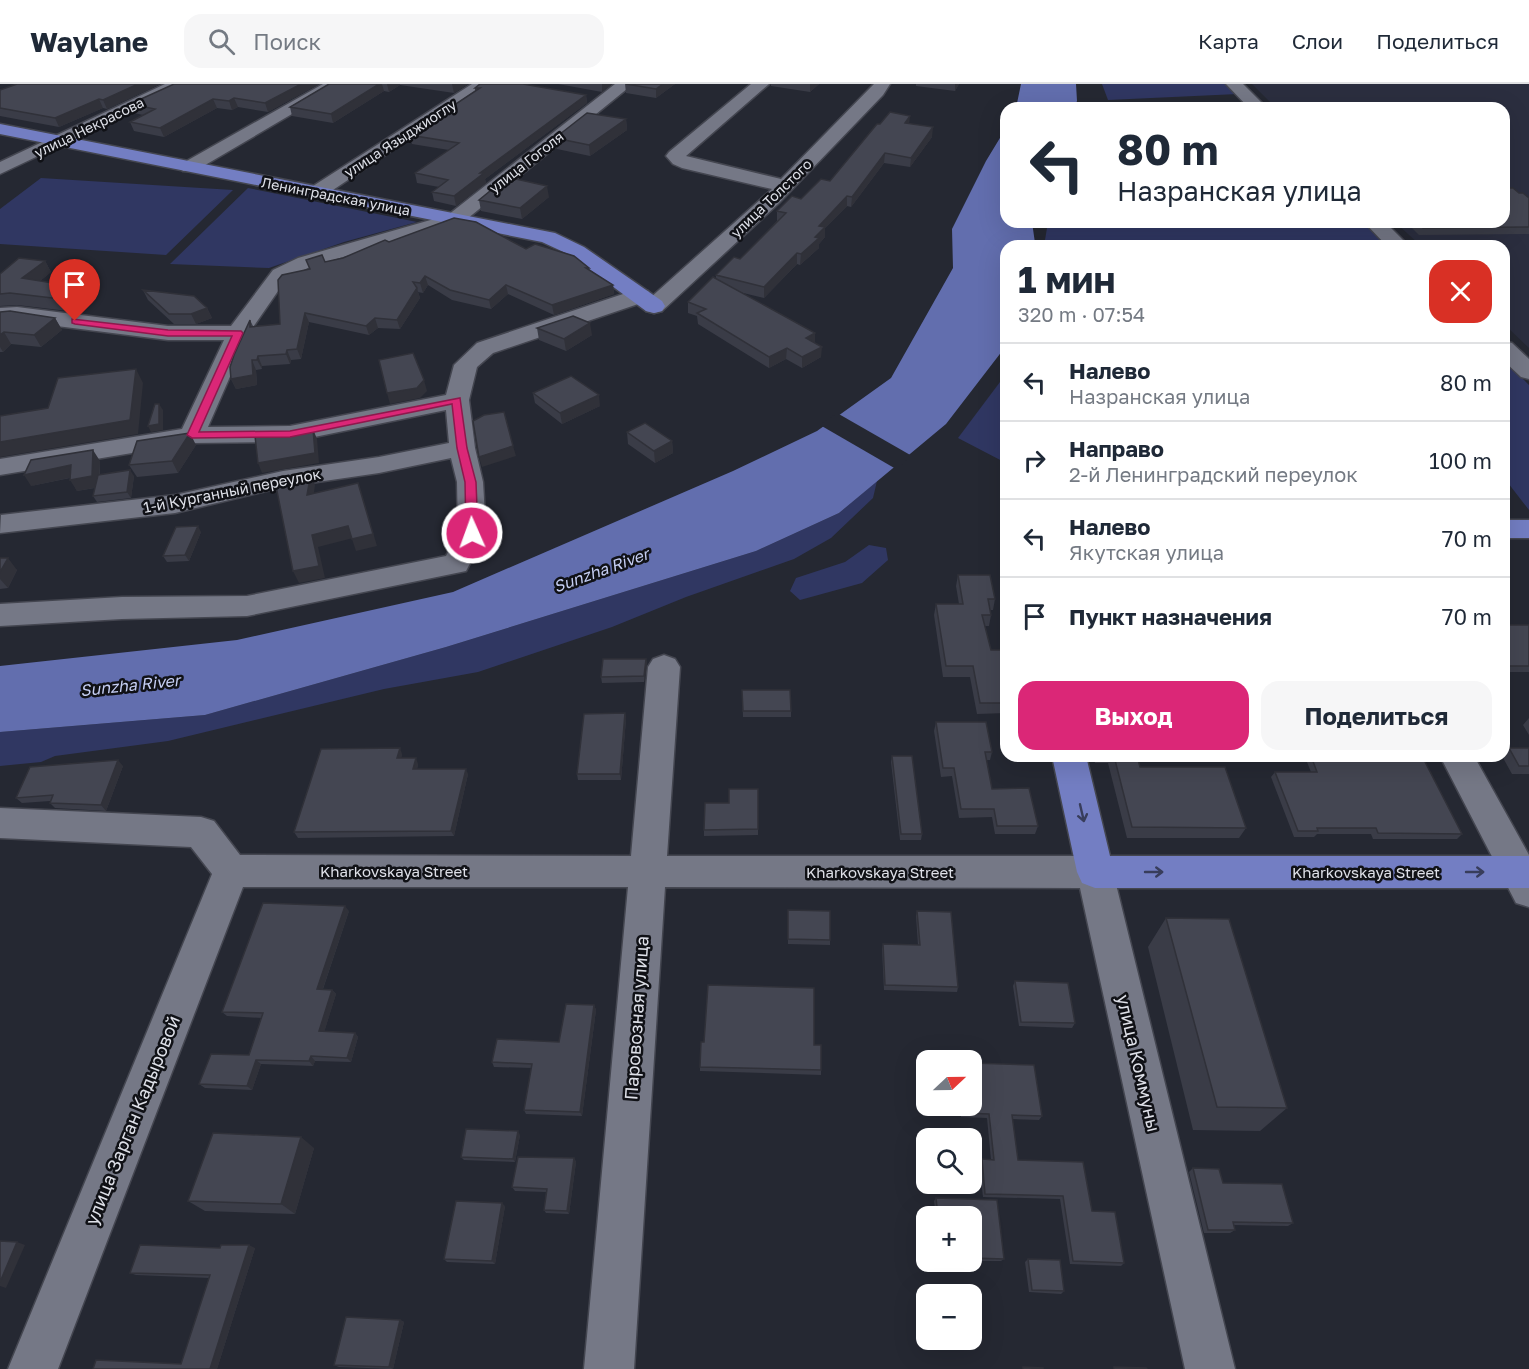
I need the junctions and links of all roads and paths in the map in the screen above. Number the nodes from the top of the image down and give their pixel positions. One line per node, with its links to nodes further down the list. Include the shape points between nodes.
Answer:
1 (178, 84): 12 (street, улица Некрасова)
2 (335, 84): 13 (street)
3 (483, 84): 16 (street, улица Языджиоглу)
4 (625, 84): 9 (street, улица Гоголя)
5 (761, 84): 15 (street, via 675,156 688,164)
6 (882, 84): 15 (street, улица Толстого)
7 (1234, 84): 10 (street)
8 (584, 95): 9 (street)
9 (606, 99): 17 (street, улица Гоголя)
10 (1253, 102)
11 (0, 129): 12 (main road, Ленинградская улица)
12 (60, 141): 13 (main road, Ленинградская улица); 14 (street, улица Некрасова)
13 (189, 167): 16 (main road, Ленинградская улица)
14 (0, 169)
15 (785, 186): 20 (street, улица Толстого)
16 (317, 192): 17 (main road, Ленинградская улица)
17 (454, 219): 20 (main road, Ленинградская улица, via 548,237); 22 (street, via 290,267 280,273)
18 (1380, 228): 19 (street)
19 (1393, 240)
20 (647, 301): 25 (street, via 485,348 466,365)
21 (0, 315): 22 (street, via 168,333)
22 (238, 333): 26 (street)
23 (1510, 354): 24 (street)
24 (1529, 372)
25 (457, 400): 26 (street, via 290,434); 27 (street)
26 (192, 435): 28 (street)
27 (462, 448): 29 (street, 1-й Курганный переулок, via 284,479 175,504); 32 (street, via 470,482 472,533 456,564 247,606)
28 (0, 467)
29 (1, 524)
30 (1510, 529): 31 (main road)
31 (1529, 529)
32 (0, 615)
33 (664, 667): 38 (street, Паровозная улица)
34 (1070, 762): 39 (main road, улица Коммуны, one-way to 39)
35 (1460, 762): 40 (street)
36 (0, 823): 37 (street, via 201,832)
37 (231, 871): 38 (street, Kharkovskaya Street); 41 (street, улица Зарган Кадыровой)
38 (648, 871): 39 (street, Kharkovskaya Street); 42 (street, Паровозная улица)
39 (1095, 872): 40 (main road, Kharkovskaya Street, one-way to 40); 43 (street, улица Коммуны)
40 (1526, 878)
41 (33, 1369)
42 (609, 1369)
43 (1210, 1369)

